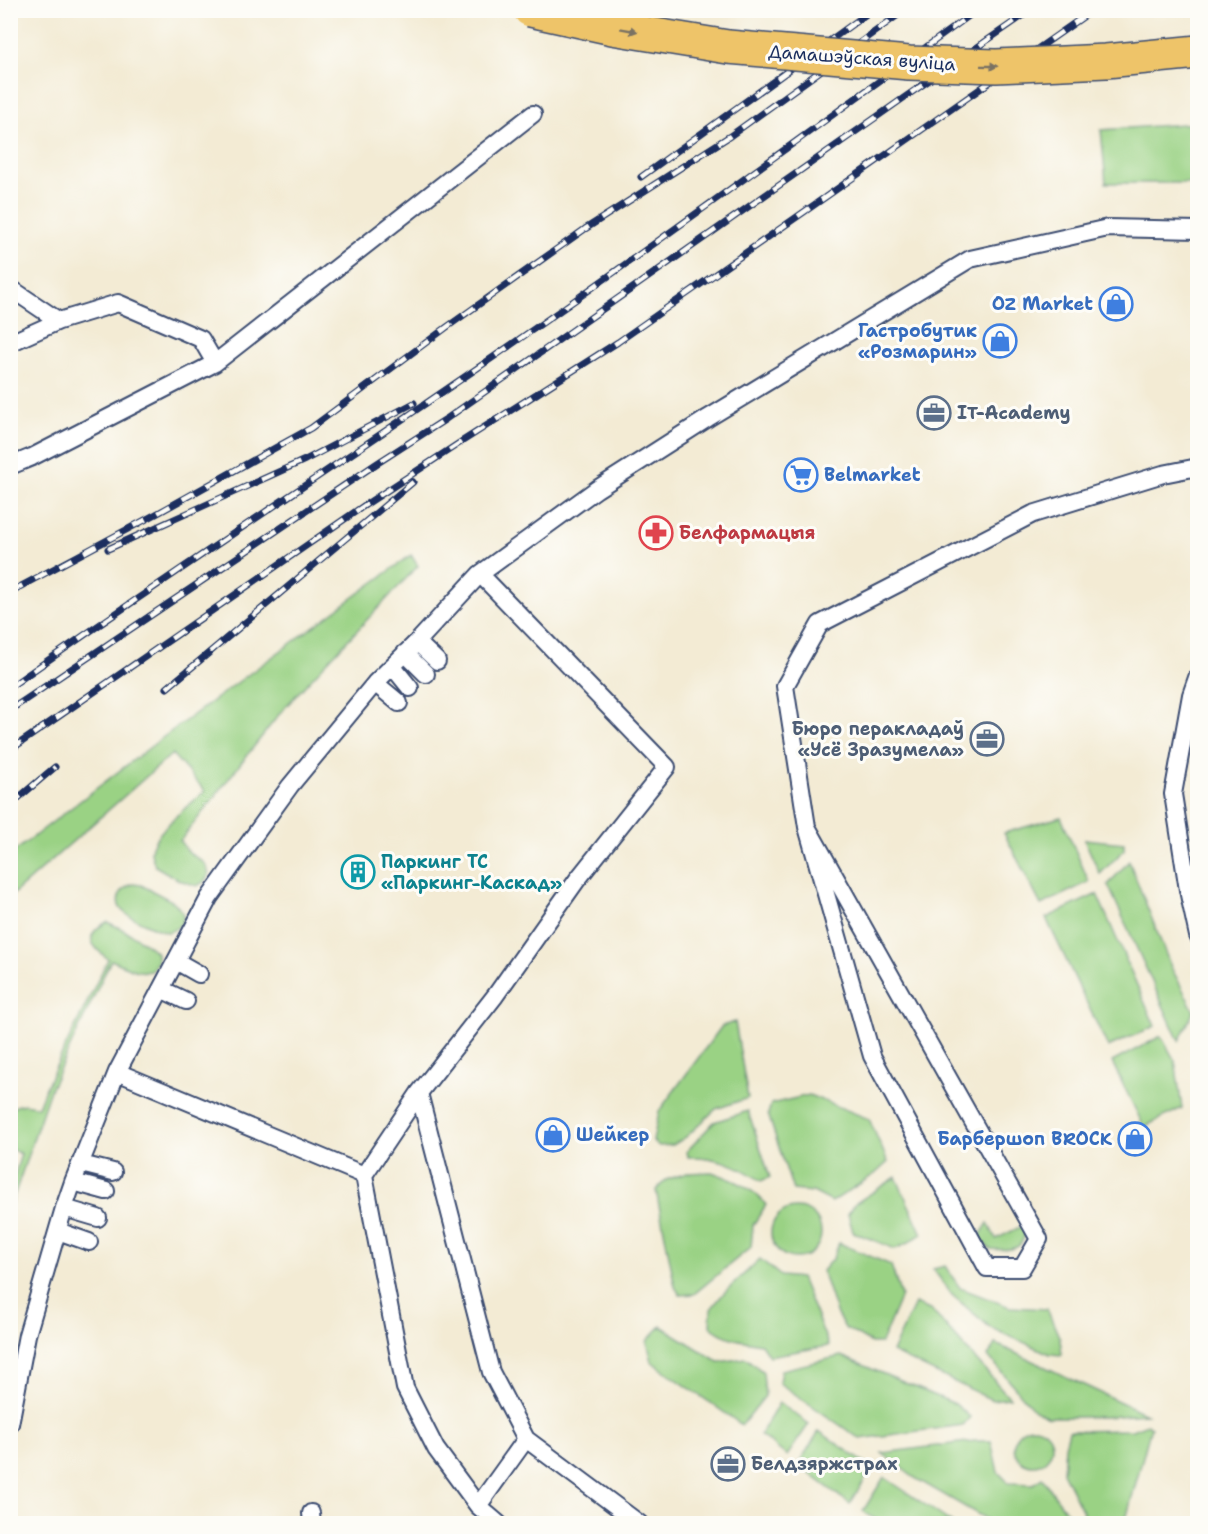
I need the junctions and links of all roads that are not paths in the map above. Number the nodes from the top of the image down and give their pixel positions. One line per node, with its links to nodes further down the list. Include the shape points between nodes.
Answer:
1 (530, 10): 2 (main road, Дамашэўская вуліца, one-way to 2, bridge, via 729,47 909,63 996,66)
2 (1197, 52)
3 (533, 114): 8 (lane)
4 (1197, 230): 11 (lane, via 1108,228 970,259 597,489)
5 (10, 288): 6 (lane)
6 (59, 321): 7 (lane); 8 (lane, via 118,303 201,339)
7 (10, 343)
8 (215, 363): 9 (lane)
9 (10, 466)
10 (1197, 467): 20 (lane, via 1034,514 820,624 785,686)
11 (480, 574): 12 (lane); 27 (lane, via 667,767 577,880 495,996)
12 (411, 647): 13 (lane); 14 (lane); 15 (lane)
13 (437, 661)
14 (393, 667): 17 (lane); 18 (lane)
15 (426, 674)
16 (1197, 675): 21 (lane, via 1173,794)
17 (375, 684): 19 (lane); 22 (lane, via 290,786 215,889)
18 (410, 688)
19 (399, 703)
20 (807, 827): 20 (lane, via 1039,1239 1022,1268 987,1268 872,1056)
21 (1197, 936)
22 (176, 961): 23 (lane); 24 (lane)
23 (199, 974)
24 (161, 989): 25 (lane); 26 (lane)
25 (186, 1001)
26 (117, 1072): 28 (lane); 30 (lane)
27 (419, 1093): 30 (lane); 38 (lane, via 491,1372)
28 (81, 1164): 29 (lane); 31 (lane)
29 (113, 1172)
30 (364, 1175): 39 (lane, via 405,1388 435,1449)
31 (74, 1182): 32 (lane); 33 (lane)
32 (106, 1191)
33 (64, 1208): 34 (lane); 35 (lane)
34 (98, 1218)
35 (58, 1231): 36 (lane); 37 (lane, via 27,1335)
36 (89, 1242)
37 (10, 1424)
38 (526, 1439): 39 (lane); 41 (lane)
39 (478, 1506): 40 (lane)
40 (499, 1524)
41 (640, 1524)

